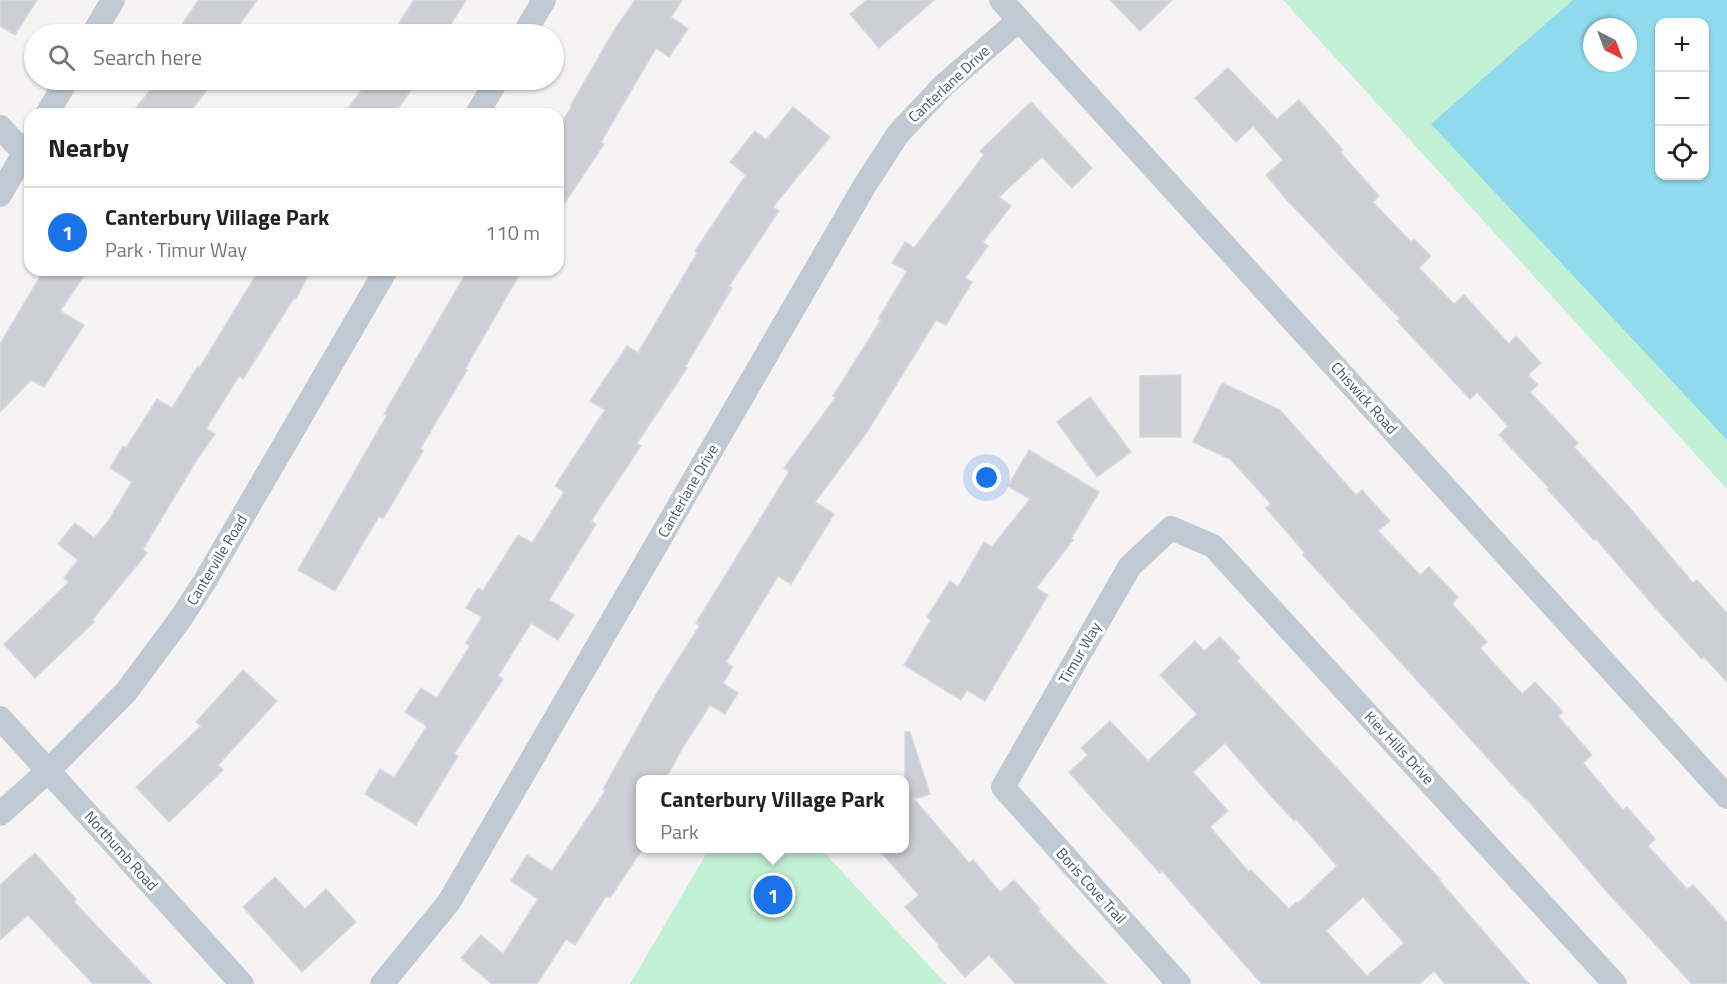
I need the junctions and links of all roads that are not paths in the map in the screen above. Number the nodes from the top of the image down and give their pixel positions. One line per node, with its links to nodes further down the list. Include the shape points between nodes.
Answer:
1 (113, 0): 5 (street)
2 (544, 0): 6 (street)
3 (1001, 0): 4 (street, Chiswick Road)
4 (1019, 20): 20 (street, Chiswick Road); 23 (street, Canterlane Drive, via 944,85 898,134 449,902)
5 (99, 24)
6 (530, 24)
7 (61, 90): 9 (street)
8 (491, 90): 10 (street)
9 (51, 108)
10 (481, 108)
11 (0, 127): 12 (street)
12 (24, 146)
13 (24, 153): 14 (street)
14 (0, 195)
15 (383, 276): 18 (street, Canterville Road, via 181,618 126,692)
16 (1171, 528): 19 (street, Timur Way, via 1131,566); 25 (street, Kiev Hills Drive, via 1213,546)
17 (0, 718): 18 (street, Northumb Road)
18 (48, 771): 21 (street, Canterville Road); 22 (street, Northumb Road)
19 (1003, 787): 24 (street, Boris Cove Trail)
20 (1727, 796)
21 (0, 814)
22 (242, 984)
23 (382, 984)
24 (1179, 984)
25 (1615, 984)

